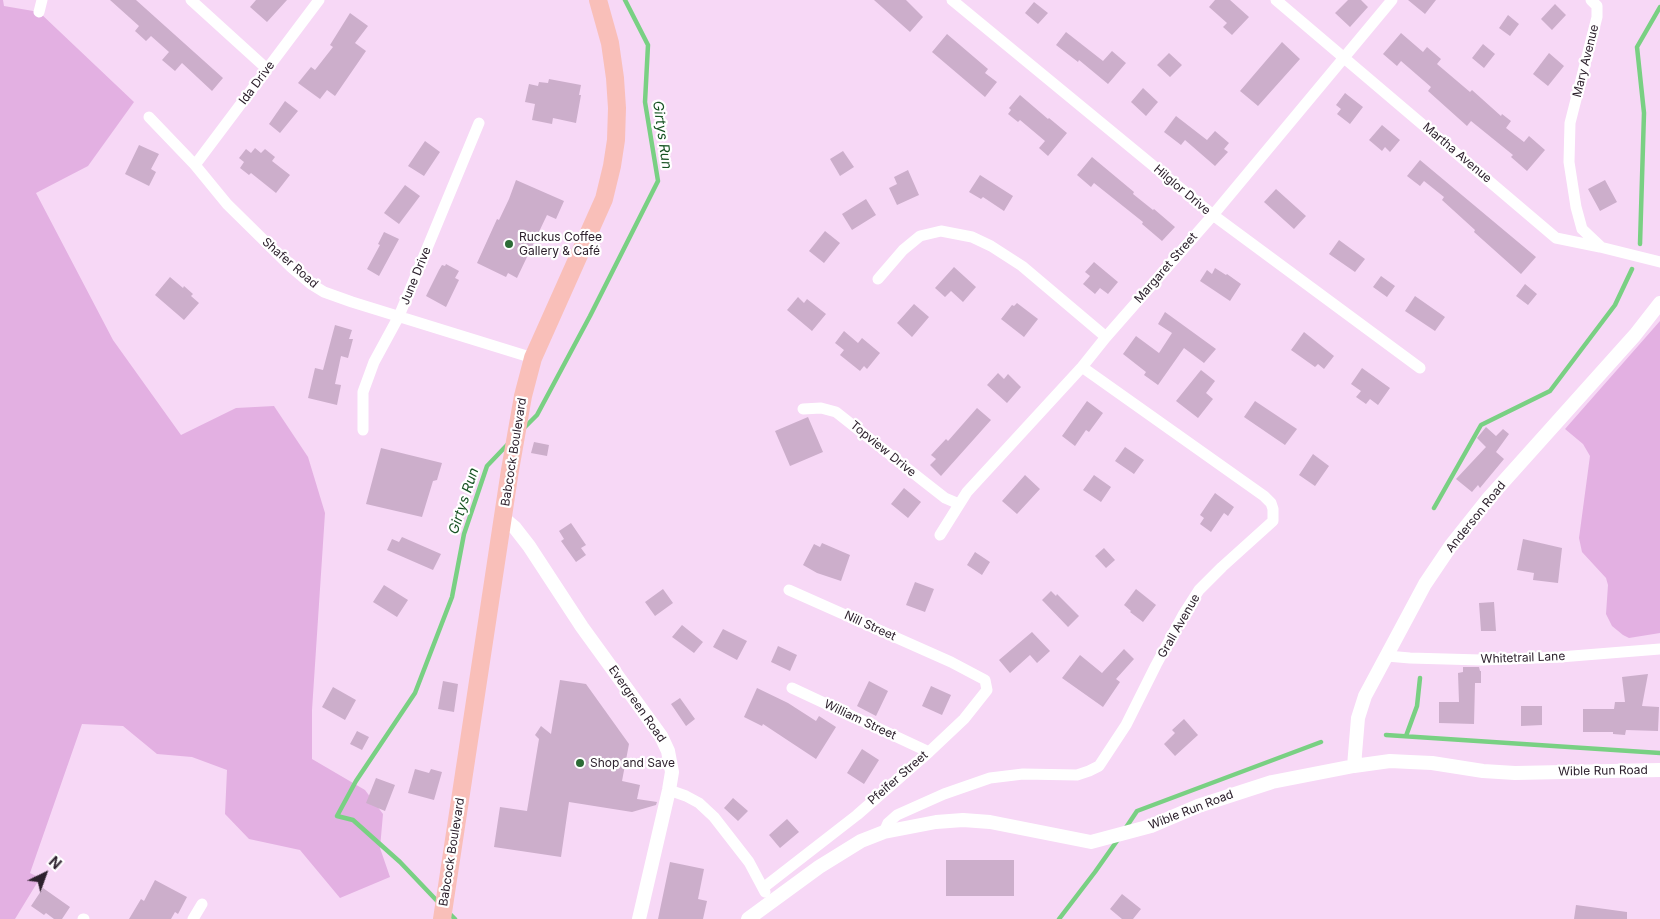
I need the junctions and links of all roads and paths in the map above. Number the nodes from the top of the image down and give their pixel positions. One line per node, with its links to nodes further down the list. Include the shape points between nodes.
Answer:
1 (42, 0): 9 (street)
2 (191, 0): 11 (street)
3 (319, 0): 11 (street, Ida Drive)
4 (598, 0): 22 (main road, Babcock Boulevard, via 610,43 615,78 616,140 612,166 600,209)
5 (952, 0): 15 (street, Hilglor Drive)
6 (1276, 0): 10 (street, Martha Avenue)
7 (1392, 0): 10 (street, Margaret Street)
8 (1594, 3): 16 (street, Mary Avenue, via 1598,17 1570,123 1569,162 1582,229)
9 (39, 12)
10 (1343, 57): 15 (street, Margaret Street); 16 (street, Martha Avenue, via 1556,238)
11 (268, 69): 14 (street, Ida Drive)
12 (149, 117): 14 (street, Shafer Road)
13 (479, 123): 20 (street, June Drive)
14 (195, 165): 20 (street, Shafer Road, via 227,204 311,284 324,292)
15 (1213, 215): 21 (street, Margaret Street); 24 (street, Hilglor Drive)
16 (1600, 246): 17 (street, Martha Avenue)
17 (1660, 262)
18 (878, 279): 21 (street, via 920,236 941,231 972,237 1022,266)
19 (1660, 303): 32 (street, Anderson Road, via 1452,544)
20 (399, 316): 22 (street, Shafer Road); 26 (street, June Drive, via 374,362 363,392)
21 (1106, 337): 23 (street, Margaret Street)
22 (533, 358): 28 (main road, Babcock Boulevard, via 523,396)
23 (1082, 367): 27 (street, Margaret Street); 39 (street, Grall Avenue, via 1264,496 1271,502 1273,521 1199,590 1126,725 1099,766 1077,775 1023,774 990,778 896,815)
24 (1420, 368)
25 (803, 408): 27 (street, Topview Drive, via 836,412 946,498)
26 (363, 430)
27 (959, 504): 29 (street, Margaret Street)
28 (503, 518): 38 (street, Evergreen Road, via 515,528 661,736 672,762); 44 (main road, Babcock Boulevard)
29 (940, 534)
30 (789, 590): 33 (street, Nill Street)
31 (1660, 649): 32 (street, Whitetrail Lane, via 1481,660)
32 (1386, 656): 36 (street, Anderson Road, via 1365,696 1358,718)
33 (951, 662): 35 (street, Pfeifer Street, via 985,680 987,690 964,719)
34 (792, 688): 35 (street, William Street)
35 (929, 752): 40 (street, Pfeifer Street)
36 (1354, 766): 37 (street, Wible Run Road, via 1390,761 1515,773); 39 (street, Wible Run Road, via 1263,785 1151,826 1091,842 964,820)
37 (1660, 770)
38 (669, 790): 40 (street, via 699,803 714,817 749,862); 45 (street, Evergreen Road)
39 (884, 832): 41 (street, Wible Run Road, via 840,853)
40 (763, 888): 41 (street)
41 (771, 903): 46 (street, Wible Run Road)
42 (202, 904): 43 (street)
43 (193, 919)
44 (442, 919)
45 (639, 919)
46 (748, 919)

